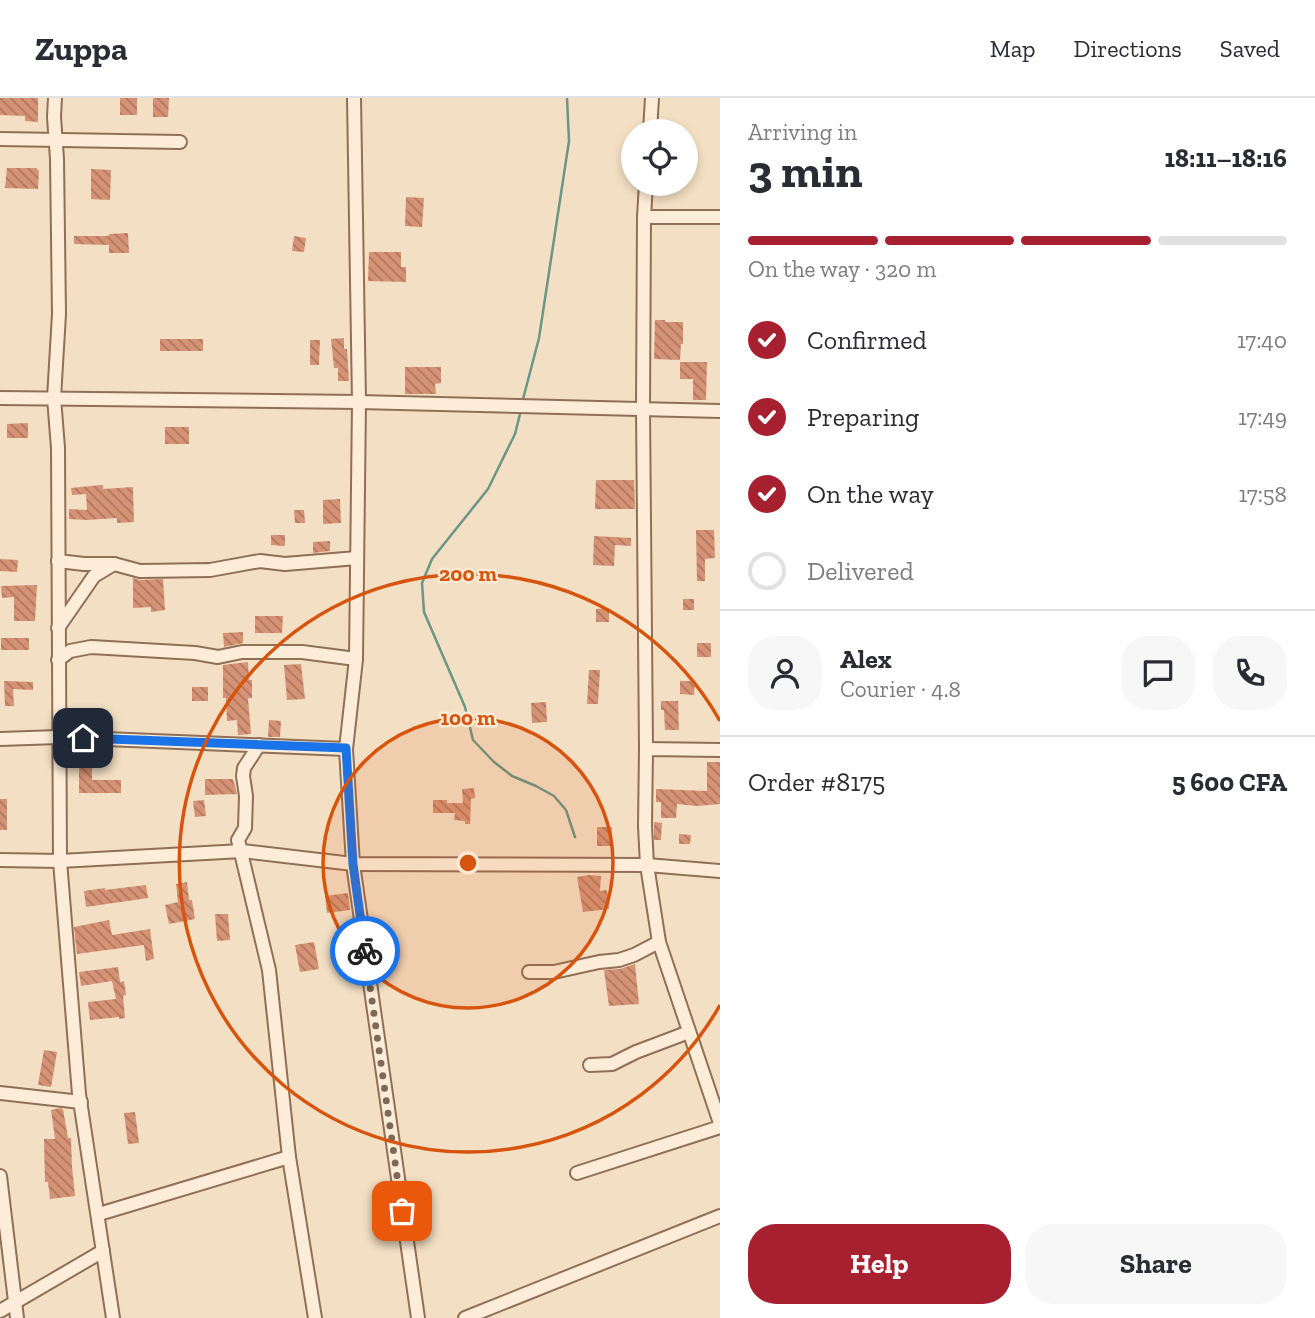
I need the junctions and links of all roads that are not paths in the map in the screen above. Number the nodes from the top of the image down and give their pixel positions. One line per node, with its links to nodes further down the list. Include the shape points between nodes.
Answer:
1 (55, 98): 6 (street)
2 (354, 98): 13 (street)
3 (652, 98): 4 (street)
4 (651, 119)
5 (0, 139): 6 (street)
6 (55, 139): 7 (street); 12 (street, via 59,314)
7 (180, 142)
8 (645, 196): 9 (street)
9 (644, 217): 10 (street); 14 (street)
10 (720, 217)
11 (0, 398): 12 (street)
12 (54, 398): 13 (street); 17 (street)
13 (359, 402): 14 (street); 16 (street)
14 (643, 409): 15 (street); 26 (street)
15 (720, 411)
16 (357, 558): 18 (street, via 285,564 260,561 210,570 140,571); 20 (street)
17 (58, 561): 18 (street); 19 (street)
18 (114, 564): 19 (street, via 94,576)
19 (58, 629): 21 (street)
20 (356, 659): 21 (street, via 302,652 242,652 218,657 91,647 70,651); 25 (street)
21 (58, 660): 22 (street)
22 (58, 737): 23 (street); 24 (street); 30 (street)
23 (0, 739)
24 (259, 745): 25 (street); 28 (street, via 244,768 245,828 238,840)
25 (346, 748): 31 (street)
26 (646, 750): 27 (street); 32 (street)
27 (720, 750)
28 (242, 851): 30 (street); 31 (street); 41 (street, via 269,970)
29 (0, 860): 30 (street)
30 (60, 861): 39 (street)
31 (353, 864): 32 (street); 52 (street)
32 (648, 865): 33 (street); 34 (street)
33 (720, 871)
34 (659, 942): 35 (street, via 620,960); 36 (street)
35 (529, 972)
36 (689, 1032): 37 (street, via 612,1064); 40 (street)
37 (590, 1065)
38 (0, 1093): 39 (street)
39 (81, 1102): 44 (street)
40 (720, 1125): 42 (street)
41 (289, 1157): 44 (street); 51 (street)
42 (577, 1173)
43 (0, 1176): 47 (street)
44 (99, 1214): 46 (street)
45 (720, 1216): 53 (street)
46 (103, 1251): 47 (street); 50 (street)
47 (15, 1302): 48 (street); 49 (street)
48 (0, 1311)
49 (17, 1318)
50 (113, 1318)
51 (315, 1318)
52 (418, 1318)
53 (465, 1318)

